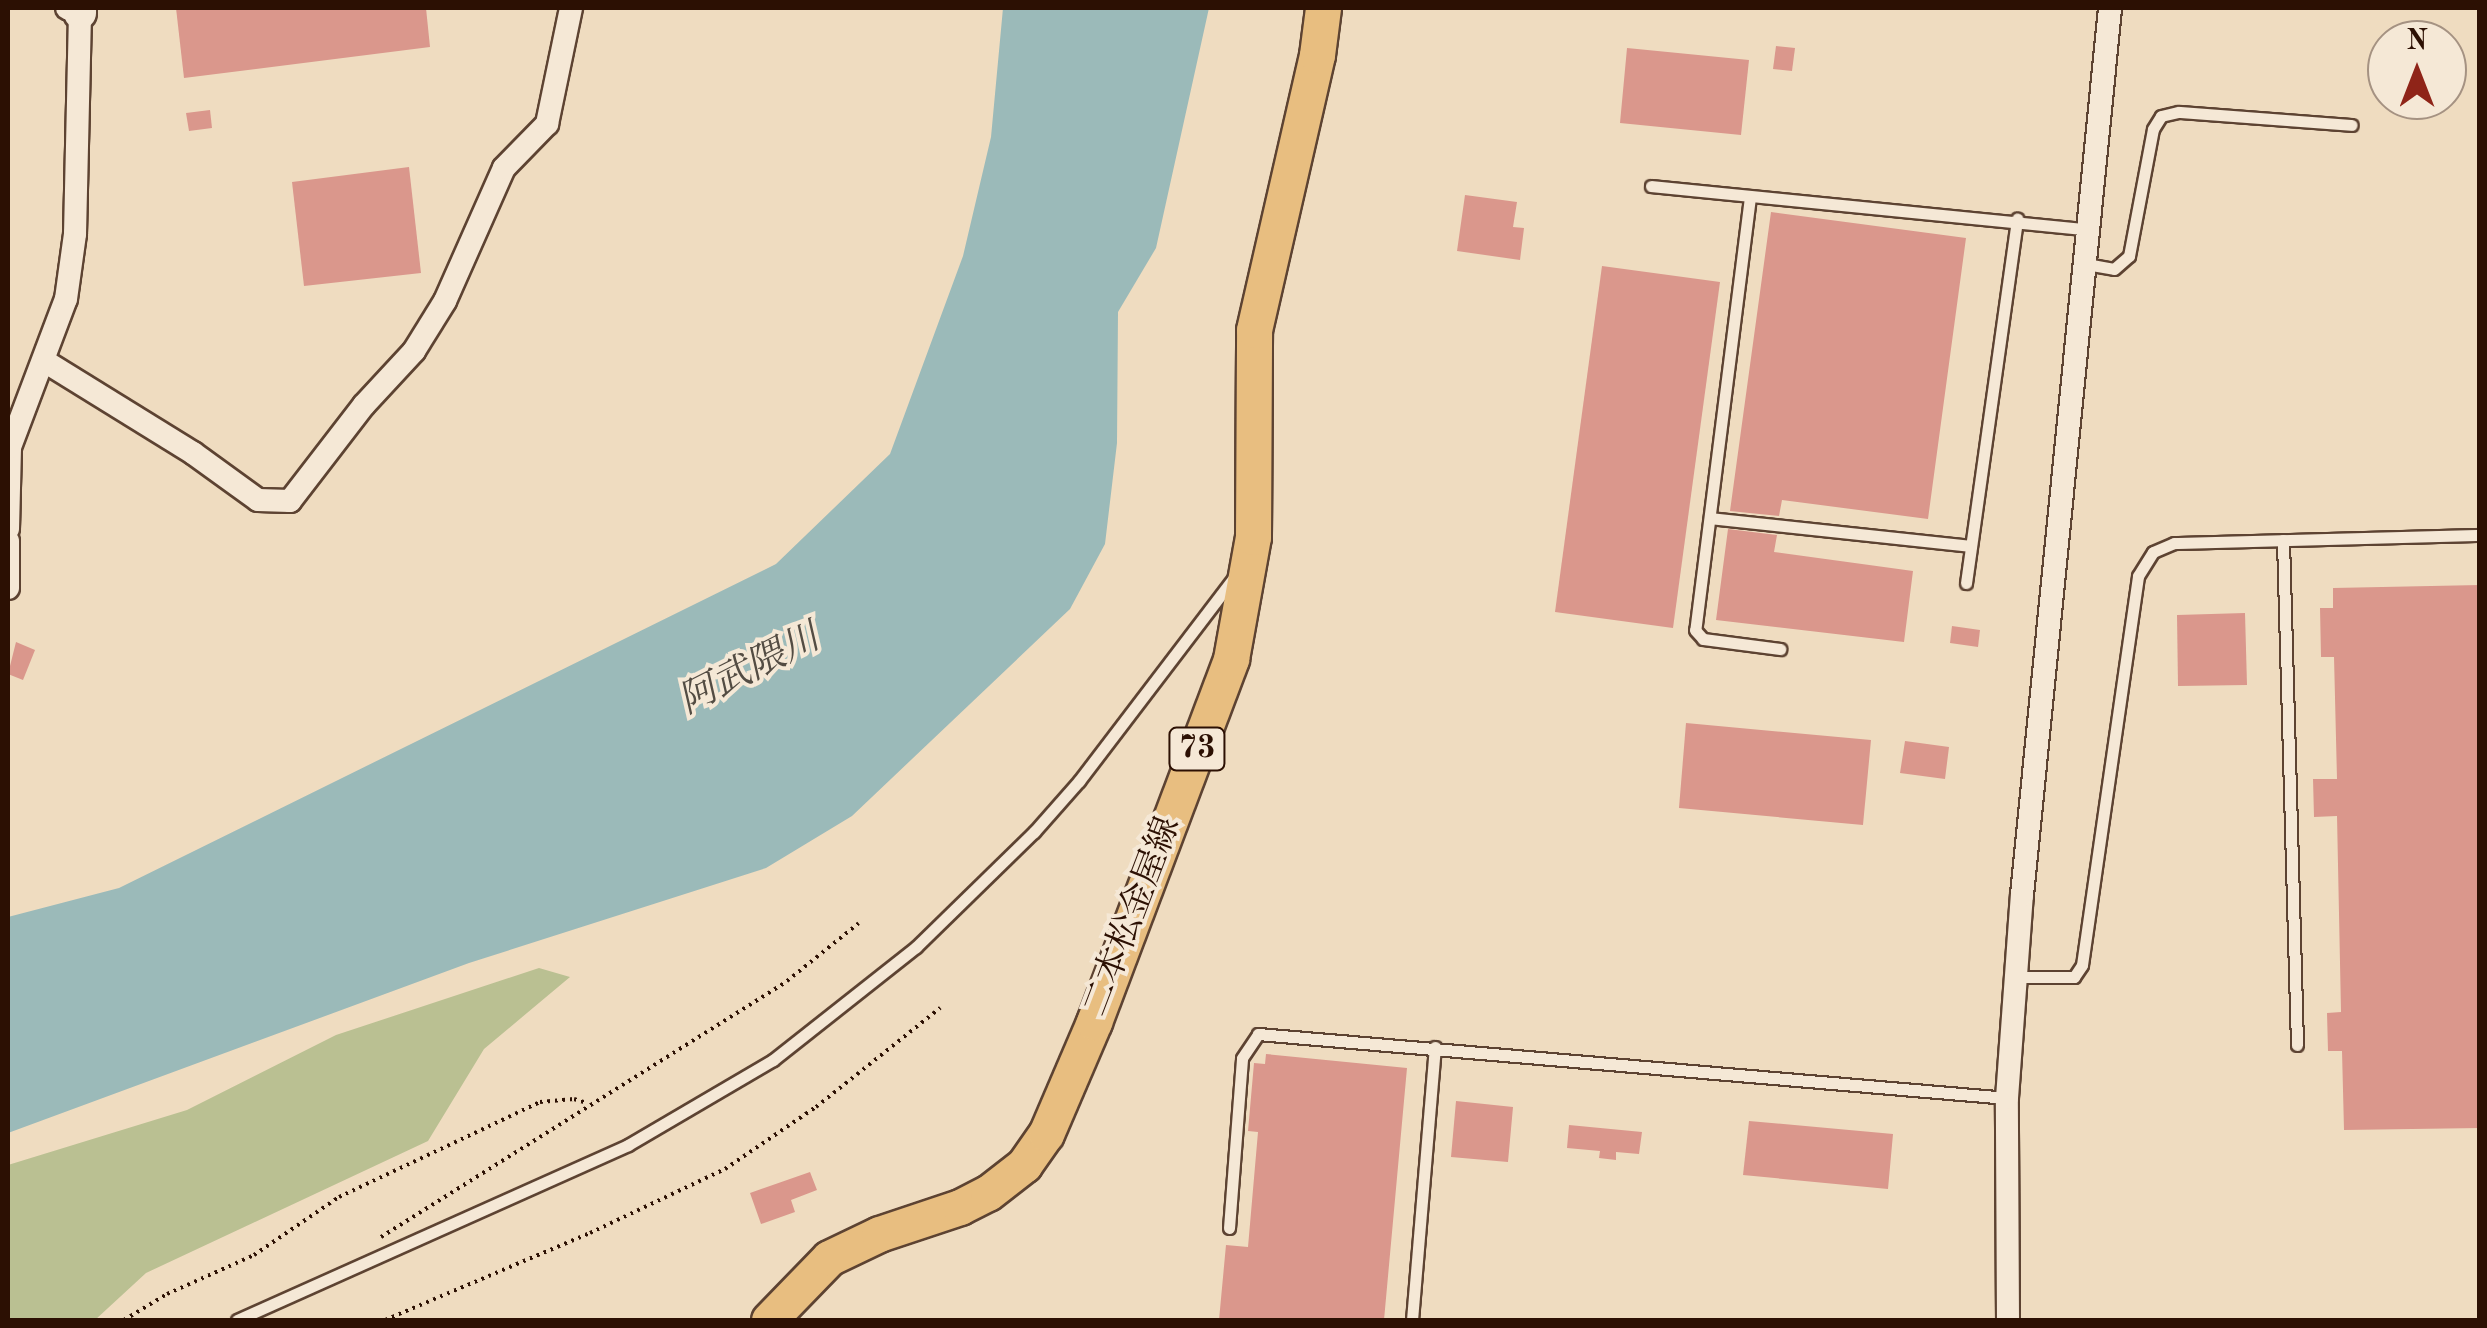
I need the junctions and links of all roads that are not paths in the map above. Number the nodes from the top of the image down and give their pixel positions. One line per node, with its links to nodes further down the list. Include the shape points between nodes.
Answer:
1 (571, 8): 11 (street, via 547,124 504,168 445,301 414,351 290,502 258,500)
2 (1323, 8): 18 (main road, 二本松金屋線 / 73, via 1254,330 1253,537)
3 (2110, 8): 9 (street)
4 (75, 9): 13 (street, via 75,234 66,299 10,446)
5 (2352, 125): 10 (lane, via 2161,116 2153,129 2130,256 2114,269)
6 (1652, 186): 7 (lane)
7 (1750, 196): 8 (lane); 12 (lane)
8 (2017, 219): 9 (lane); 17 (lane)
9 (2090, 230): 10 (street)
10 (2086, 264): 22 (street)
11 (49, 364)
12 (1710, 518): 17 (lane); 21 (lane, via 1695,630 1703,639)
13 (8, 530)
14 (2480, 535): 15 (lane)
15 (2283, 540): 22 (lane, via 2174,543 2144,562 2082,965 2074,976); 23 (lane)
16 (8, 542): 20 (street)
17 (1971, 546): 19 (lane)
18 (1246, 572): 27 (lane, via 1232,581 1034,832 916,946 773,1060 628,1145); 28 (main road, 二本松金屋線 / 73, via 1230,659 1046,1134 1024,1165 988,1193 829,1258)
19 (1966, 583)
20 (8, 588)
21 (1780, 649)
22 (2016, 977): 25 (street)
23 (2297, 1044)
24 (1435, 1048): 25 (lane); 26 (lane, via 1258,1034 1242,1058); 29 (lane)
25 (2007, 1098): 30 (street)
26 (1229, 1228)
27 (237, 1320)
28 (768, 1320)
29 (1412, 1320)
30 (2008, 1320)

